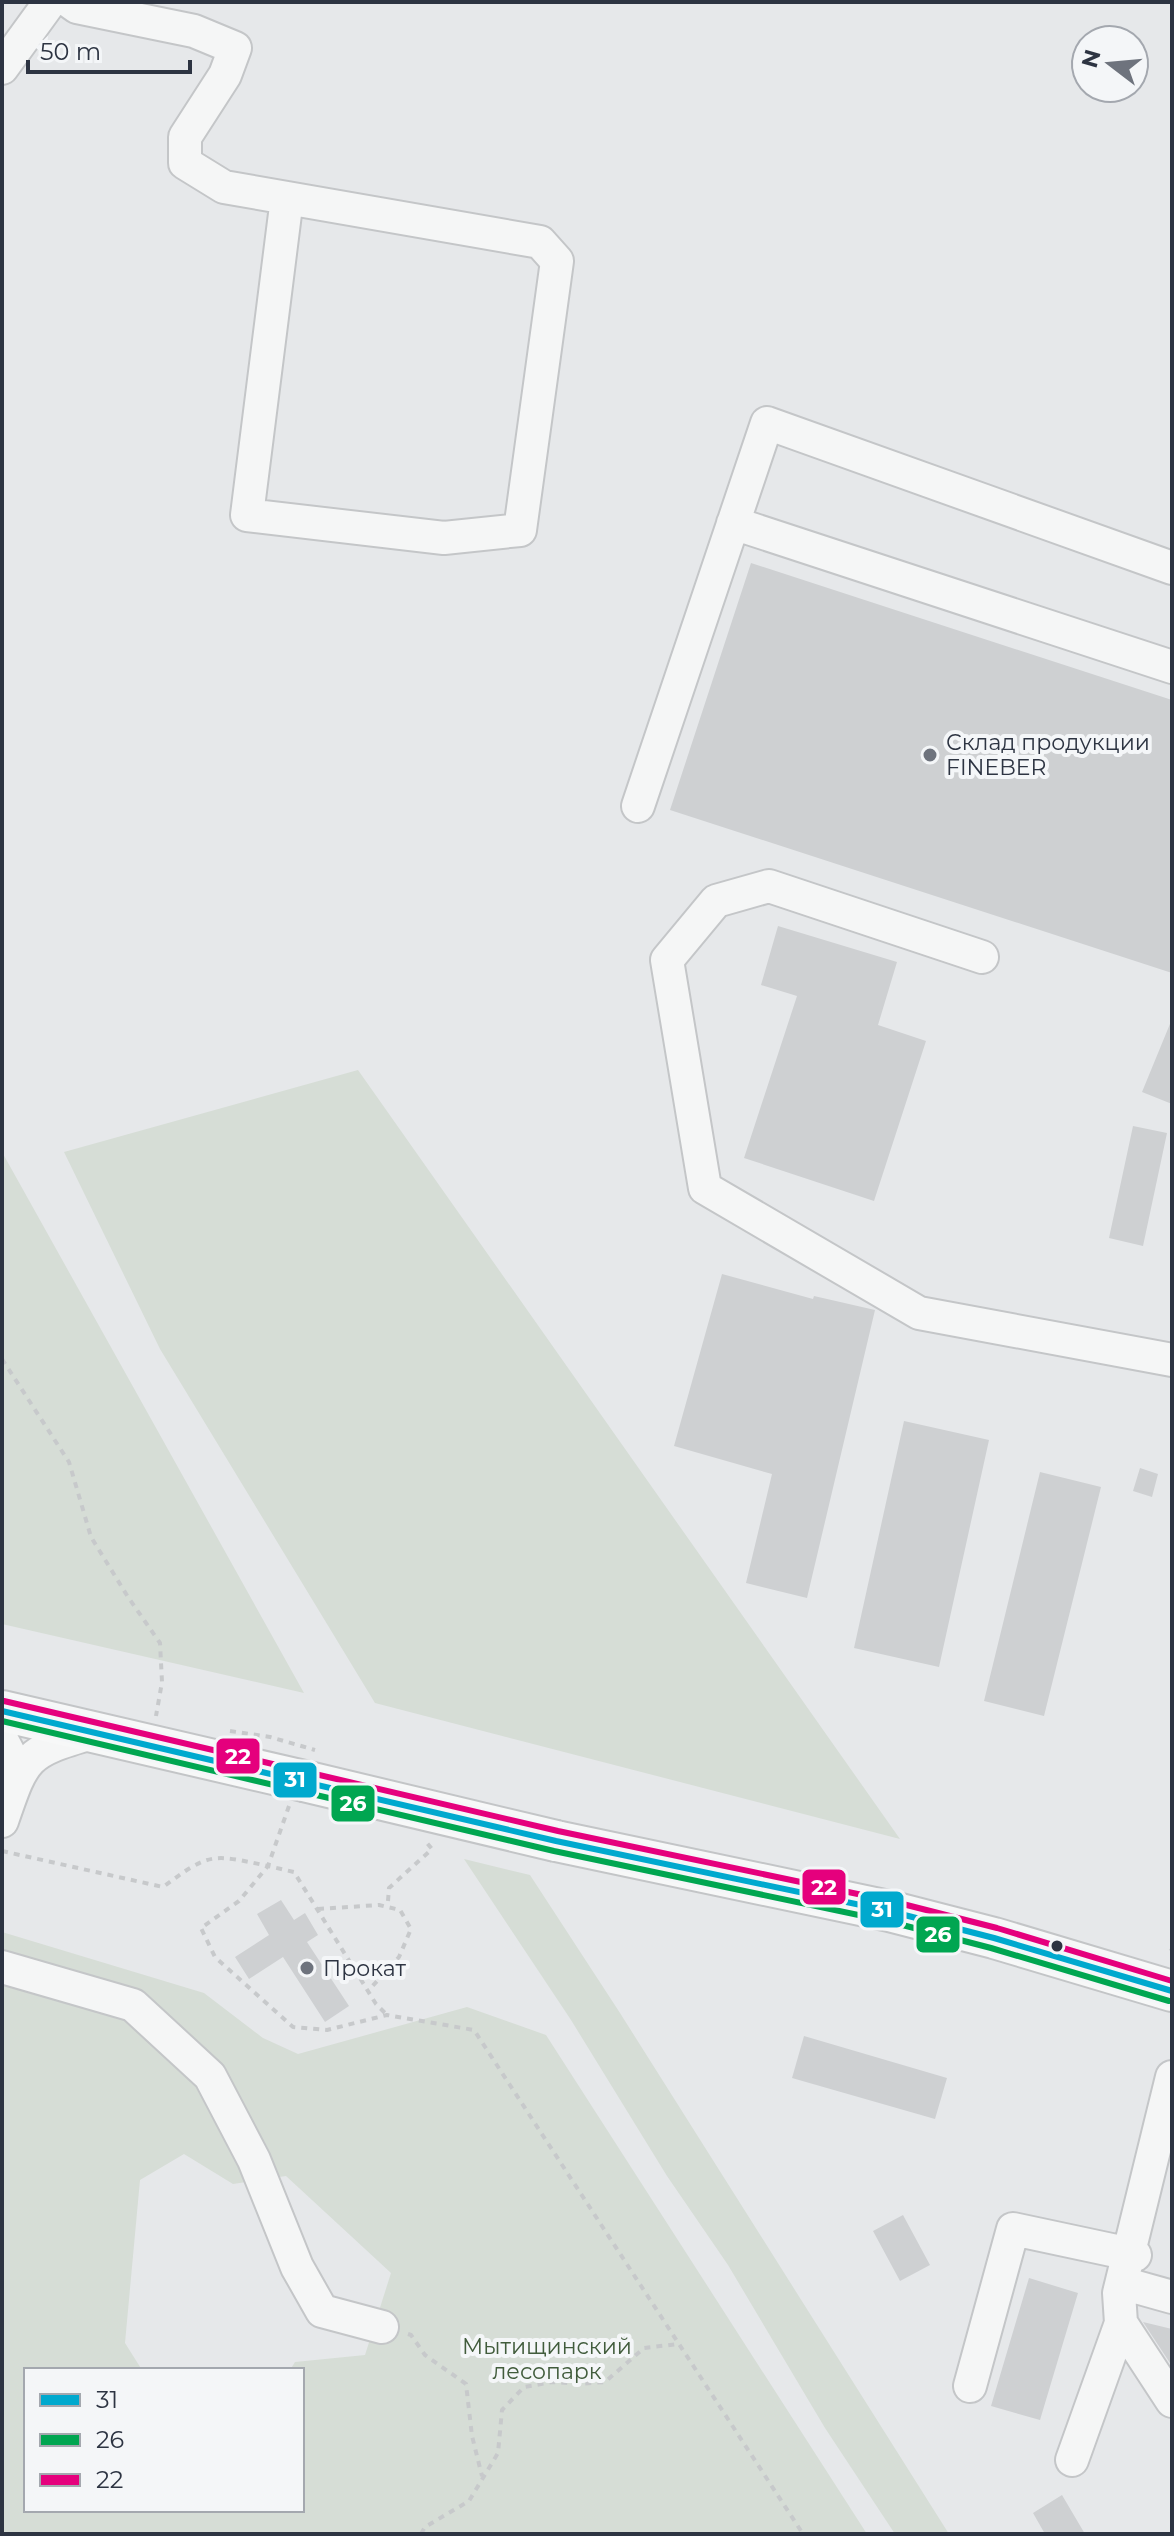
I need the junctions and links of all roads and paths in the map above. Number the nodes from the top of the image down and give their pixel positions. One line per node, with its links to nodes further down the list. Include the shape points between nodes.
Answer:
1 (50, 2): 3 (street)
2 (70, 2): 4 (street, via 194,31 235,48 225,75 185,137 185,163 224,187)
3 (2, 68)
4 (287, 198): 4 (street, via 540,242 557,261 520,530 444,538 247,515)
5 (733, 523): 6 (street, via 767,423); 7 (street); 8 (street)
6 (1172, 568)
7 (1172, 667)
8 (638, 806)
9 (982, 957): 11 (street, via 769,886 716,901 667,960 705,1188 919,1313)
10 (2, 1359): 13 (path, via 69,1462 91,1537 160,1643 162,1682)
11 (1172, 1360)
12 (2, 1711): 14 (main road)
13 (156, 1715)
14 (92, 1733): 16 (street, via 40,1751); 17 (main road)
15 (2, 1740): 16 (street, via 13,1761)
16 (15, 1781): 18 (street)
17 (297, 1790): 20 (path); 24 (main road, bridge, via 889,1911)
18 (2, 1821)
19 (2, 1851): 20 (path, via 163,1887 195,1863 222,1856)
20 (268, 1866): 21 (path, via 294,1872); 25 (path, via 239,1901 201,1928 215,1957 293,2027 327,2030)
21 (316, 1909): 23 (path); 23 (path, via 379,1905 400,1910 411,1929 399,1957)
22 (2, 1967): 30 (street, via 133,2005 210,2076 322,2311)
23 (368, 1991): 25 (path)
24 (1172, 1991)
25 (387, 2015): 31 (path, via 474,2030)
26 (1172, 2077): 27 (street)
27 (1129, 2264): 28 (street); 29 (street, via 1119,2293); 32 (street, via 1013,2229)
28 (1172, 2297)
29 (1121, 2323): 33 (street); 34 (street)
30 (382, 2327): 35 (path, via 411,2335 425,2355 466,2384)
31 (679, 2344): 35 (path, via 644,2348 605,2382 524,2387 502,2410 498,2453); 37 (path)
32 (970, 2386)
33 (1172, 2401)
34 (1072, 2460)
35 (483, 2478): 36 (path, via 469,2501)
36 (421, 2534)
37 (803, 2534)

